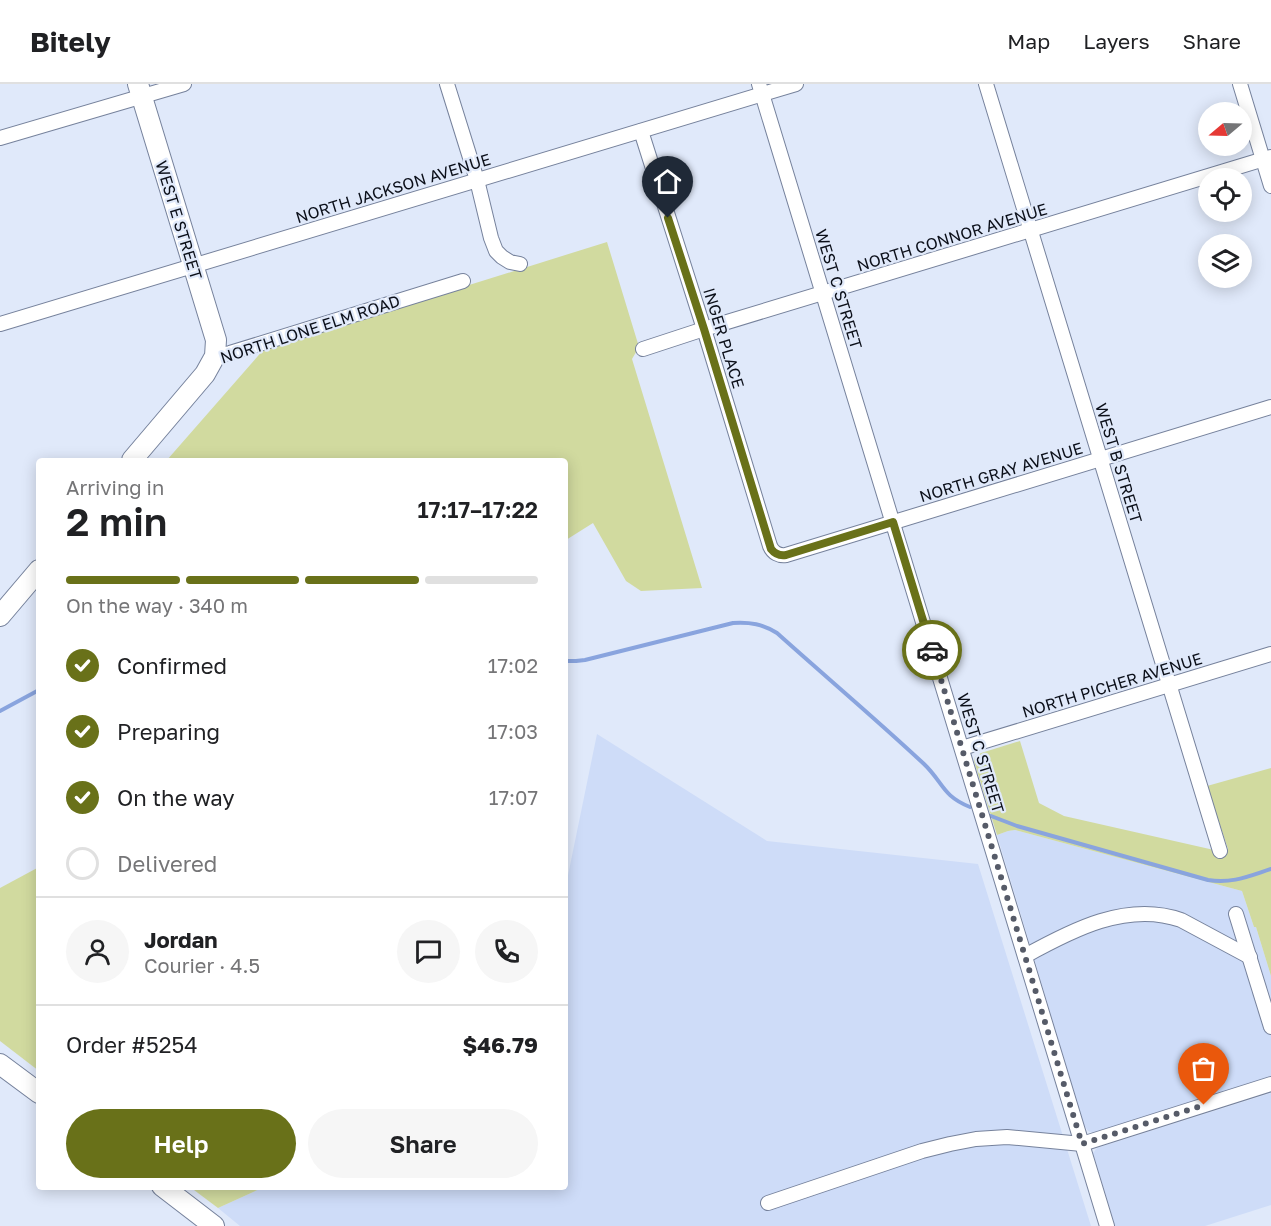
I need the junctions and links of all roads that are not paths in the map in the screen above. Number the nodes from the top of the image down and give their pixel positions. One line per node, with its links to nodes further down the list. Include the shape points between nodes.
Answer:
1 (184, 84): 7 (street)
2 (447, 84): 11 (street)
3 (796, 84): 6 (street, NORTH JACKSON AVENUE)
4 (986, 84): 13 (street, WEST B STREET)
5 (1240, 84): 10 (street)
6 (761, 89): 8 (street, NORTH JACKSON AVENUE); 17 (street, WEST C STREET)
7 (140, 90): 9 (street); 15 (street, WEST E STREET)
8 (641, 131): 11 (street, NORTH JACKSON AVENUE); 19 (street, INGER PLACE)
9 (0, 138)
10 (1267, 158): 12 (street); 13 (street, NORTH CONNOR AVENUE)
11 (477, 180): 14 (street, via 496,251 510,262); 15 (street, NORTH JACKSON AVENUE)
12 (1271, 186)
13 (1031, 230): 17 (street, NORTH CONNOR AVENUE); 24 (street, WEST B STREET)
14 (520, 264)
15 (193, 265): 18 (street, NORTH JACKSON AVENUE); 21 (street, WEST E STREET, via 216,340)
16 (463, 281): 21 (street, NORTH LONE ELM ROAD)
17 (823, 293): 19 (street, NORTH CONNOR AVENUE); 25 (street, WEST C STREET)
18 (0, 324)
19 (704, 329): 20 (street, NORTH CONNOR AVENUE); 26 (street, INGER PLACE, via 770,546)
20 (643, 350)
21 (215, 356): 23 (street, NORTH LONE ELM ROAD, via 205,374)
22 (1271, 407): 24 (street, NORTH GRAY AVENUE)
23 (134, 458)
24 (1100, 458): 25 (street, NORTH GRAY AVENUE); 30 (street, WEST B STREET)
25 (893, 522): 26 (street, NORTH GRAY AVENUE, via 786,555); 31 (street, WEST C STREET)
26 (776, 554)
27 (36, 574): 28 (street)
28 (0, 616)
29 (1271, 654): 30 (street, NORTH PICHER AVENUE)
30 (1169, 685): 31 (street, NORTH PICHER AVENUE); 32 (street, WEST B STREET)
31 (962, 748): 34 (street, WEST C STREET)
32 (1220, 851)
33 (1236, 914): 35 (street)
34 (1025, 956): 35 (street, via 1069,932 1100,921 1156,914 1181,920); 40 (street, WEST C STREET)
35 (1250, 957): 36 (street)
36 (1271, 1027)
37 (0, 1064): 39 (street)
38 (1271, 1084): 40 (street)
39 (36, 1091)
40 (1082, 1144): 42 (street, via 1007,1137 959,1142); 44 (street, WEST C STREET)
41 (167, 1190): 43 (street)
42 (768, 1203)
43 (214, 1226)
44 (1107, 1226)

